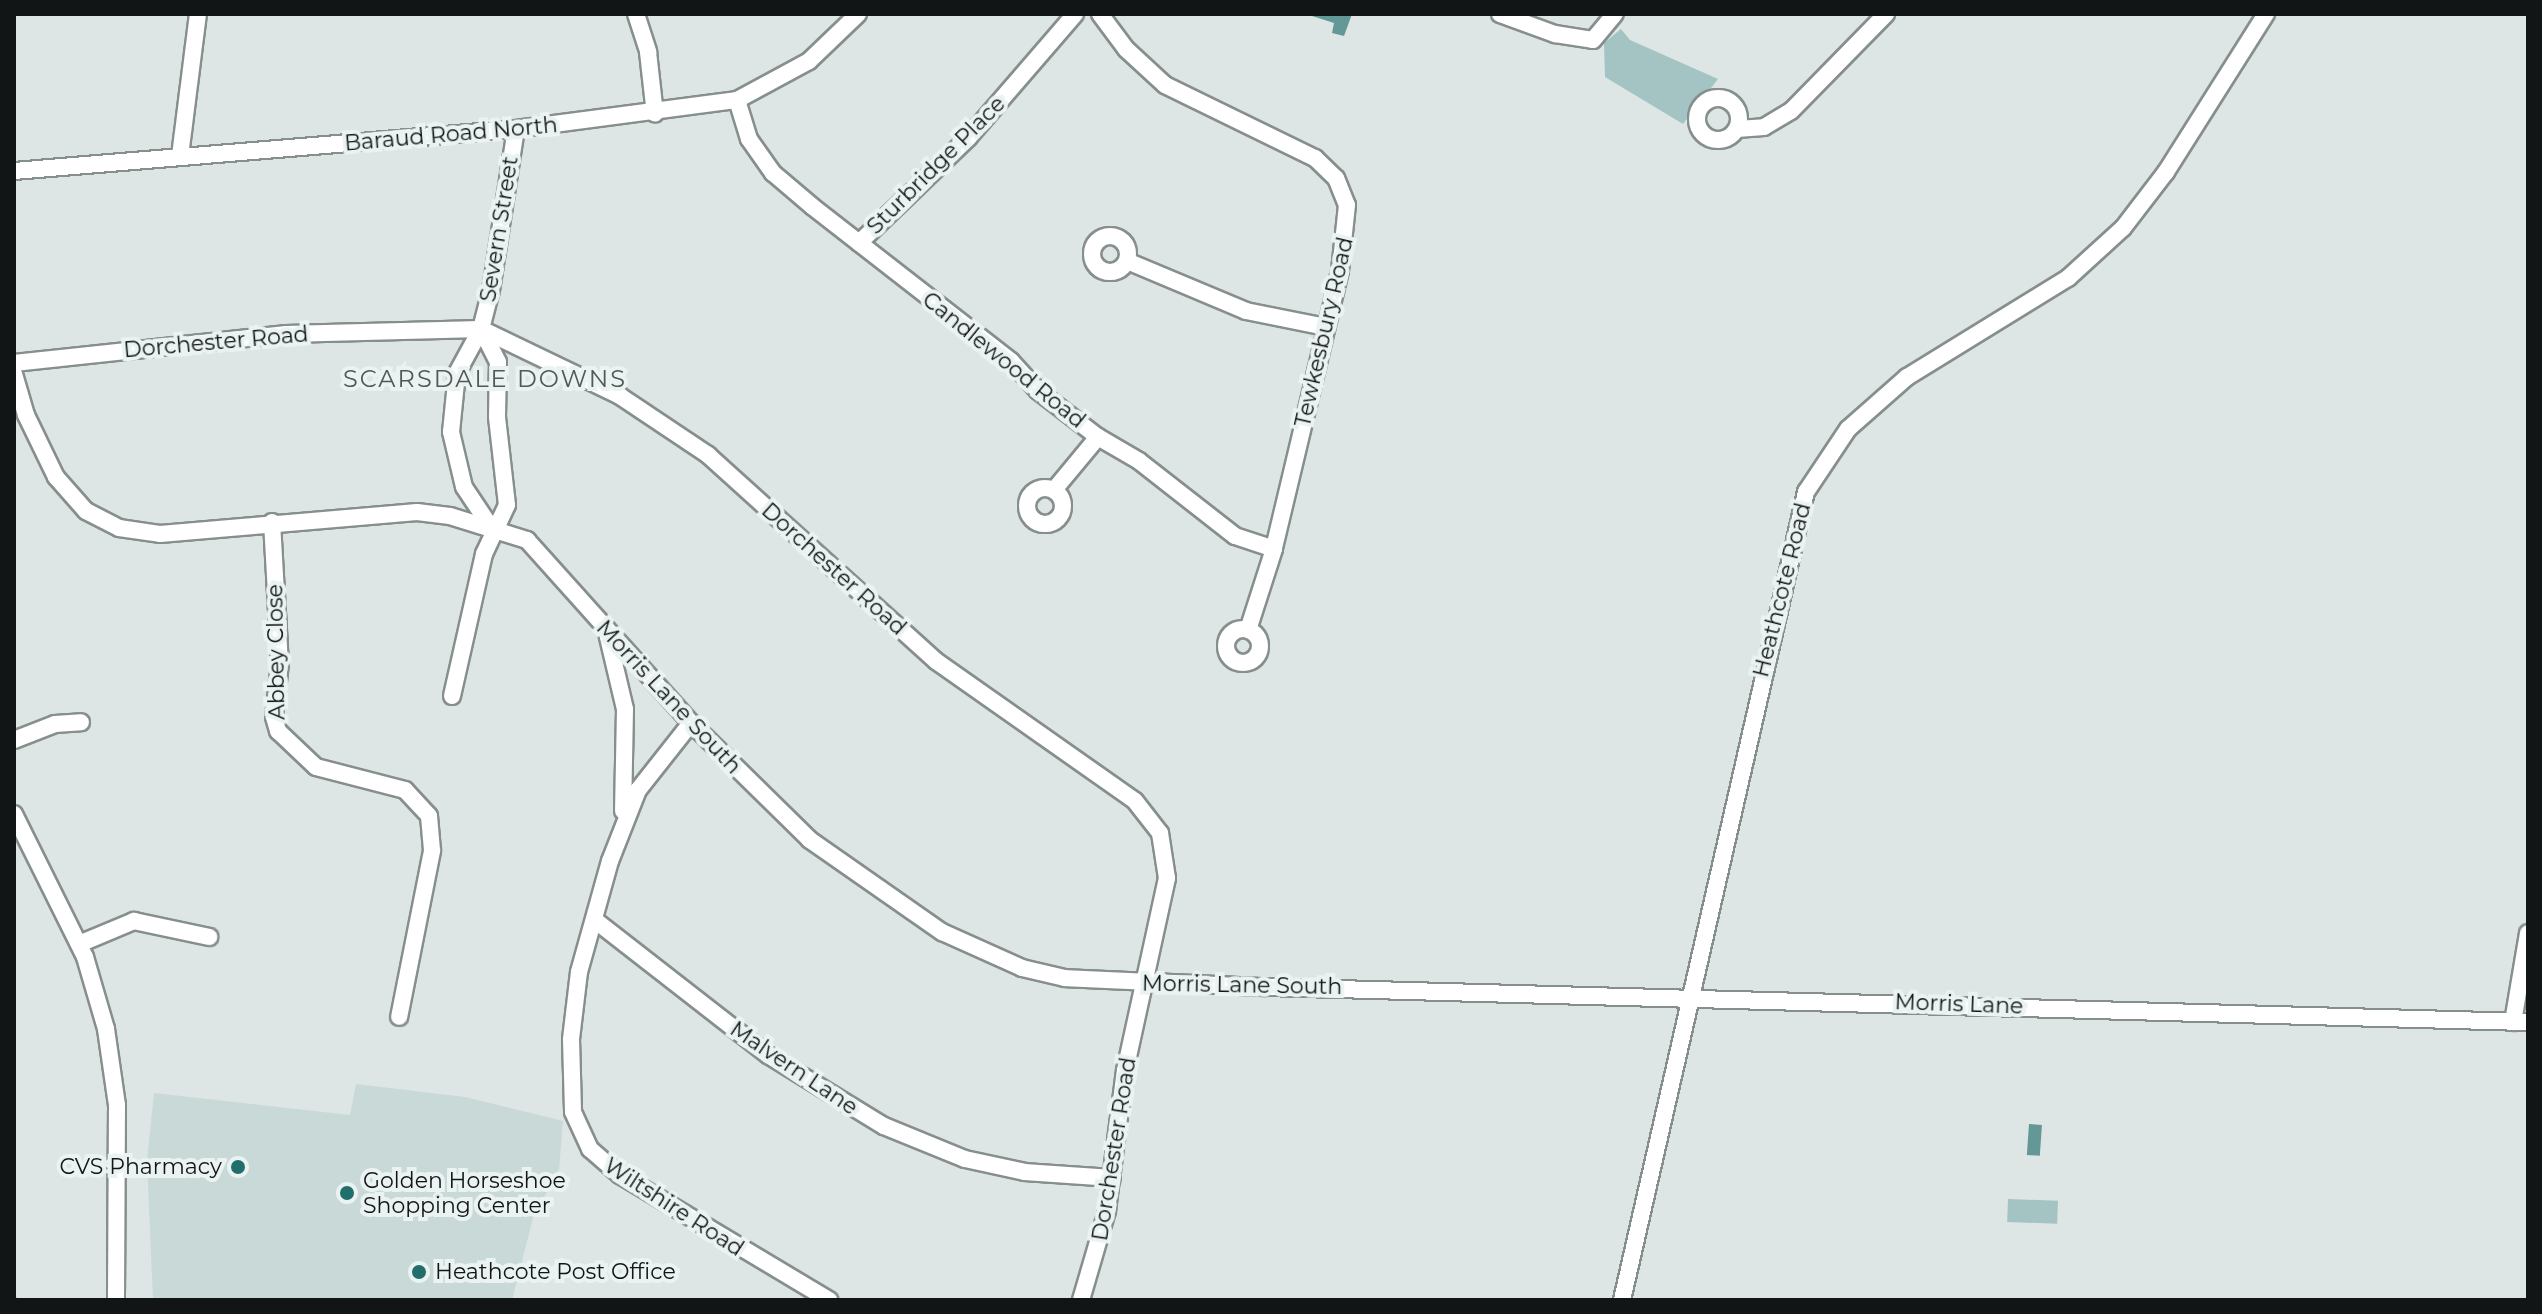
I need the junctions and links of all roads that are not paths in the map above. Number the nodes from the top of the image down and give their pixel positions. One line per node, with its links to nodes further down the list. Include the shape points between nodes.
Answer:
1 (198, 14): 14 (street)
2 (636, 14): 11 (street, via 648,52)
3 (858, 14): 10 (street, Baraud Road North, via 809,61)
4 (1075, 14): 16 (street, Sturbridge Place, via 969,137)
5 (1100, 14): 18 (street, Tewkesbury Road, via 1126,49 1165,85 1315,158 1336,178 1348,222)
6 (1500, 14): 7 (street, via 1585,40 1601,35)
7 (1615, 14)
8 (1886, 14): 13 (street, via 1791,111 1764,127)
9 (2266, 14): 41 (street, Heathcote Road, via 2166,172 2123,228 2068,278 1907,377 1848,429 1825,459 1806,492 1794,535)
10 (737, 100): 11 (street, Baraud Road North); 16 (street, Candlewood Road, via 749,139 773,173)
11 (655, 114): 12 (street, Baraud Road North)
12 (516, 129): 14 (street, Baraud Road North); 19 (street, Severn Street)
13 (1737, 129)
14 (180, 156): 15 (street, Baraud Road North)
15 (14, 171)
16 (859, 243): 22 (street, Candlewood Road, via 1011,361 1038,391)
17 (1127, 261): 18 (street, via 1246,311)
18 (1326, 327): 26 (street, Tewkesbury Road)
19 (481, 329): 20 (street, Dorchester Road, via 286,334); 25 (street, Severn Street, via 498,362 497,417 507,505); 25 (street, Severn Street, via 457,373 451,432 464,487); 39 (street, Dorchester Road, via 620,396 708,455 936,661 1145,811 1160,833 1167,878)
20 (14, 363)
21 (14, 374): 24 (street, Morris Lane South, via 45,458 86,511 119,528 160,534)
22 (1098, 437): 23 (street); 26 (street, Candlewood Road, via 1139,461 1235,536)
23 (1054, 490)
24 (272, 522): 25 (street, Morris Lane South, via 417,512); 42 (street, Abbey Close, via 278,731 316,767 405,790 429,816 432,851)
25 (492, 529): 27 (street, Morris Lane South, via 527,540); 29 (street, Severn Street)
26 (1274, 549): 28 (street, Tewkesbury Road)
27 (605, 627): 31 (street, Morris Lane South); 34 (street, Wiltshire Road, via 625,709 626,793)
28 (1248, 630)
29 (452, 696)
30 (81, 722): 32 (street, via 55,724)
31 (691, 723): 34 (street, Wiltshire Road, via 638,790); 39 (street, Morris Lane South, via 810,840 903,908 967,946 998,961 1065,978)
32 (14, 740)
33 (14, 814): 38 (street)
34 (619, 841): 35 (street, Wiltshire Road)
35 (596, 921): 44 (street, Malvern Lane, via 768,1055 884,1126 965,1159 1025,1172); 46 (street, Wiltshire Road, via 579,972 570,1085 573,1112 590,1149 620,1175 733,1247)
36 (2528, 933): 43 (street)
37 (209, 937): 38 (street, via 134,921)
38 (79, 944): 45 (street, via 97,989 116,1084)
39 (1146, 982): 40 (street, Morris Lane South); 44 (street, Dorchester Road, via 1125,1070)
40 (1390, 988): 41 (street, Morris Lane)
41 (1691, 997): 43 (street, Morris Lane); 48 (street, Heathcote Road)
42 (399, 1017)
43 (2521, 1022)
44 (1112, 1178): 47 (street, Dorchester Road, via 1095,1265)
45 (116, 1300)
46 (829, 1300)
47 (1081, 1300)
48 (1622, 1300)

